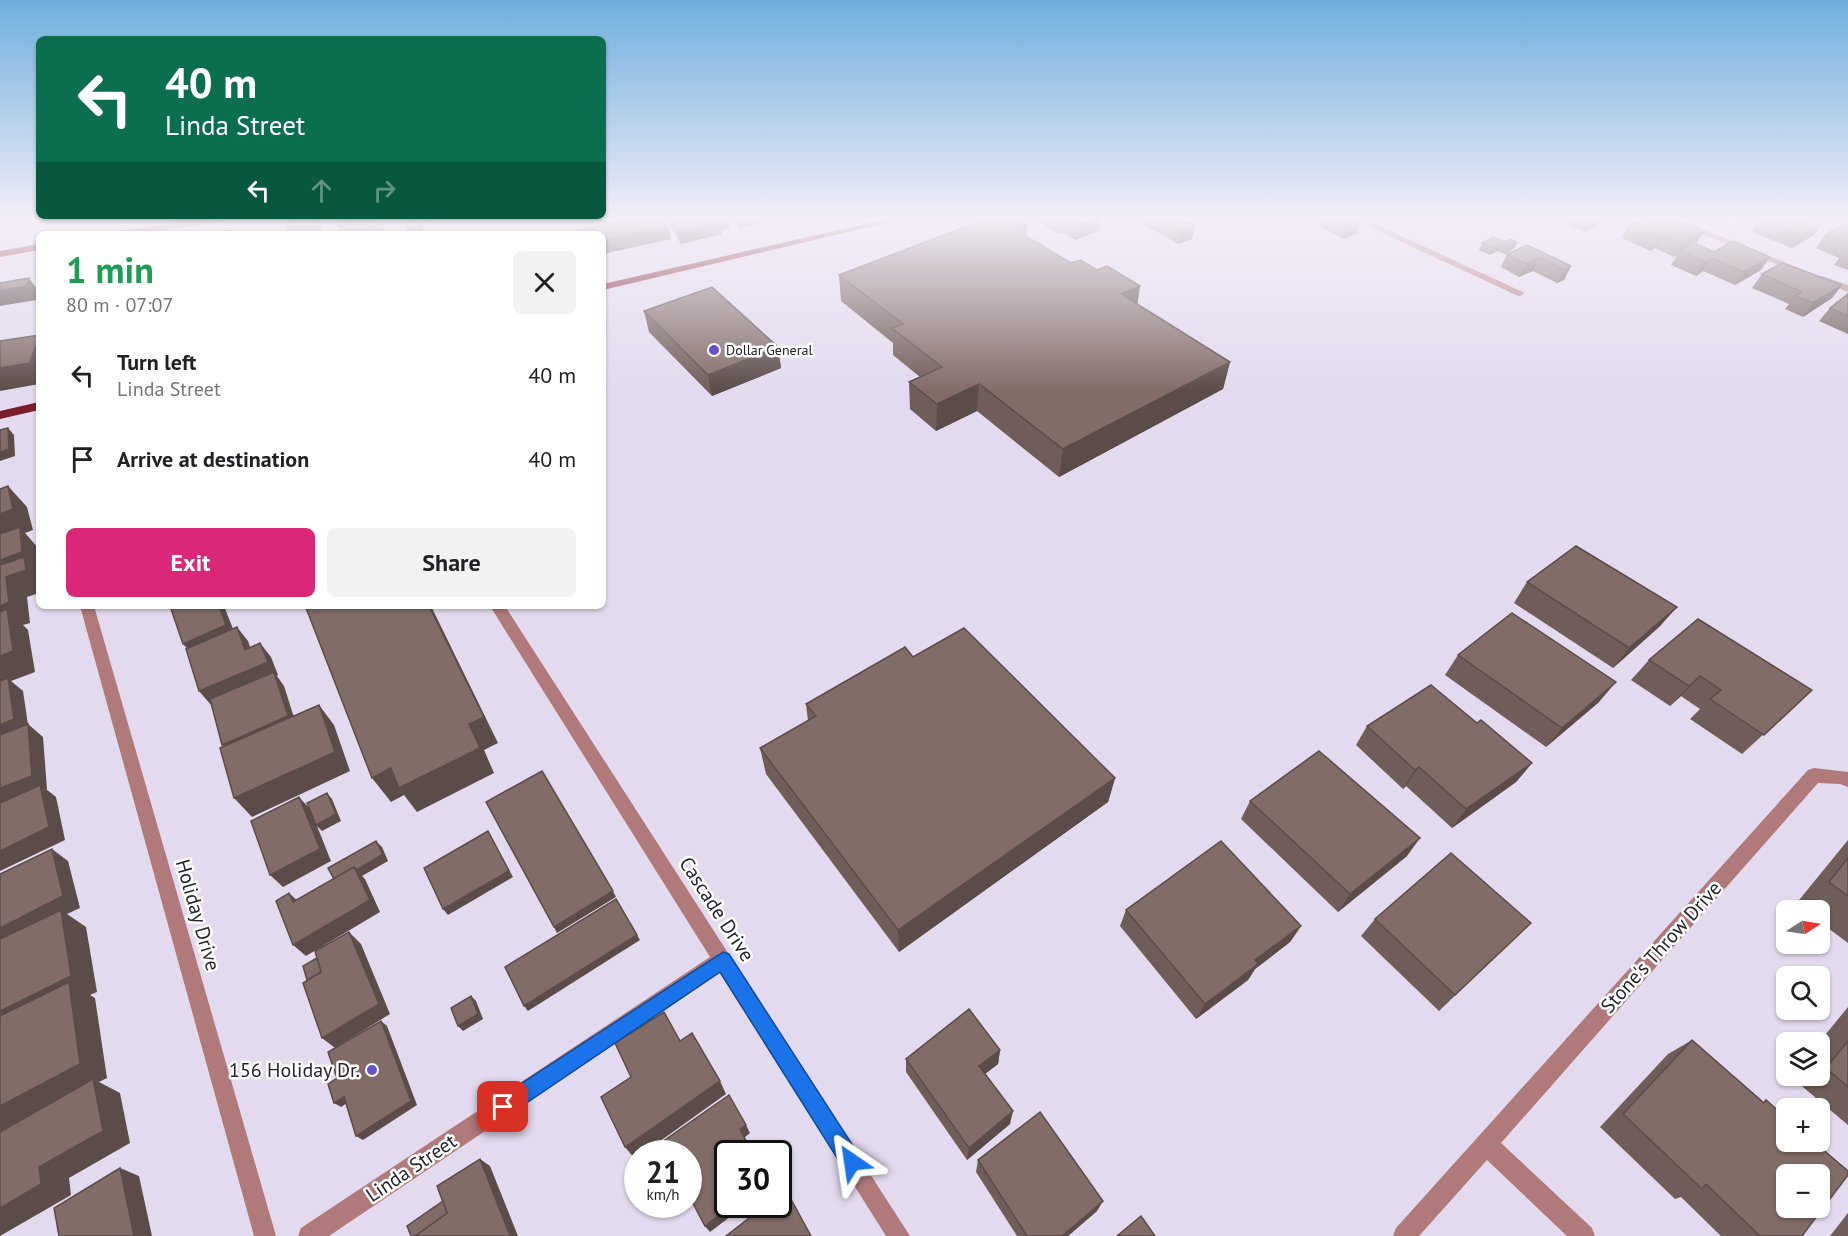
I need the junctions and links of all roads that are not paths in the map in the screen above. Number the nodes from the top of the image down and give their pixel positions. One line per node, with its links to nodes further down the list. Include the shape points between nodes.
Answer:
1 (652, 276): 4 (main road)
2 (1482, 276): 6 (street)
3 (1814, 276): 5 (street)
4 (606, 286)
5 (1848, 289)
6 (1520, 293)
7 (36, 407): 8 (main road)
8 (0, 415)
9 (88, 609): 14 (street, Holiday Drive)
10 (499, 609): 12 (street, Cascade Drive)
11 (1848, 780): 13 (street, Stone's Throw Drive, via 1814,776)
12 (723, 960): 15 (street, Linda Street); 16 (street, Cascade Drive)
13 (1486, 1144): 17 (street, Stone's Throw Drive); 18 (street)
14 (265, 1236)
15 (309, 1236)
16 (899, 1236)
17 (1404, 1236)
18 (1584, 1236)

